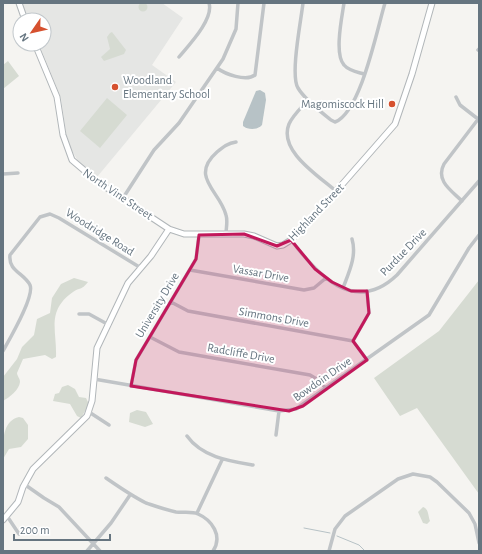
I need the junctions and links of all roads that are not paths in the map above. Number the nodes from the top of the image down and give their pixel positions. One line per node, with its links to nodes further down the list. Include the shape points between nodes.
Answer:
1 (209, 3): 9 (street, via 210,11 206,20)
2 (238, 3): 10 (street, via 234,36)
3 (264, 3): 10 (street, via 257,71 254,76 237,76)
4 (303, 3): 13 (street, via 295,80 299,90)
5 (344, 3): 11 (street, via 340,60 347,68)
6 (385, 3): 11 (street)
7 (432, 3): 19 (street, Highland Street, via 397,120)
8 (38, 52): 20 (street, North Vine Street, via 57,97 62,135 72,160 82,170)
9 (179, 57)
10 (217, 68): 20 (street, via 179,123 154,150)
11 (364, 74): 13 (street, via 354,102 337,122 331,120)
12 (456, 97): 14 (street, via 460,105)
13 (308, 100): 19 (street, via 291,120 287,130 288,142 297,156)
14 (479, 118): 21 (street, via 441,171 441,178 445,184)
15 (236, 142): 23 (street, via 227,144 216,154 208,162 206,170 207,181 226,215)
16 (18, 173): 17 (street)
17 (3, 174)
18 (479, 181): 21 (street, Purdue Drive)
19 (337, 192): 27 (street, Highland Street)
20 (123, 198): 22 (street, North Vine Street)
21 (462, 201): 32 (street, Purdue Drive, via 395,277 383,286)
22 (169, 229): 24 (street, Highland Street, via 181,234); 28 (street)
23 (226, 234): 24 (street, Highland Street); 27 (street, Highland Street, via 253,235 277,246)
24 (199, 235): 29 (street, University Drive, via 197,254)
25 (479, 235): 41 (street, Bowdoin Drive, via 430,314)
26 (352, 239): 31 (street, via 353,260)
27 (291, 240): 30 (street, Purdue Drive, via 311,265)
28 (141, 268): 35 (street, via 128,283); 39 (street, Woodridge Road, via 59,218 50,214 40,217 10,255 12,268 28,283 31,291)
29 (190, 270): 30 (street, Vassar Drive, via 304,290 314,288); 33 (street, University Drive)
30 (326, 278): 31 (street, Purdue Drive)
31 (343, 288): 32 (street, Purdue Drive)
32 (367, 291): 38 (street, via 369,313)
33 (171, 302): 36 (street, University Drive); 38 (street, Simmons Drive, via 184,310 200,314)
34 (79, 314): 35 (street, via 89,314)
35 (109, 325): 42 (street, via 96,351)
36 (150, 338): 43 (street, University Drive, via 135,363); 44 (street, Radcliffe Drive, via 179,352 310,375 320,381)
37 (3, 340): 39 (street)
38 (353, 341): 41 (street)
39 (8, 342): 40 (street, Woodridge Road)
40 (3, 352)
41 (367, 360): 44 (street, Bowdoin Drive)
42 (94, 379): 43 (street, Bowdoin Drive); 46 (street)
43 (131, 386): 45 (street, Bowdoin Drive)
44 (326, 389): 45 (street, Bowdoin Drive, via 296,409)
45 (279, 411): 48 (street)
46 (89, 412): 47 (street); 53 (street, via 84,420 36,465)
47 (108, 424)
48 (276, 435)
49 (187, 436): 50 (street, via 193,445)
50 (222, 460): 51 (street); 55 (street)
51 (253, 465)
52 (106, 478): 54 (street)
53 (24, 484): 56 (street, via 18,502); 59 (street, via 59,507)
54 (130, 494): 55 (street, via 175,512); 59 (street, via 111,523)
55 (197, 513): 63 (street, via 210,522 216,532 217,540)
56 (7, 516): 57 (street); 58 (street)
57 (3, 520)
58 (19, 534)
59 (93, 543): 61 (street); 62 (street)
60 (479, 543): 64 (street, via 475,524 468,513 430,477 413,474 398,479 345,516 335,529)
61 (87, 551)
62 (100, 551)
63 (213, 551)
64 (329, 551)

